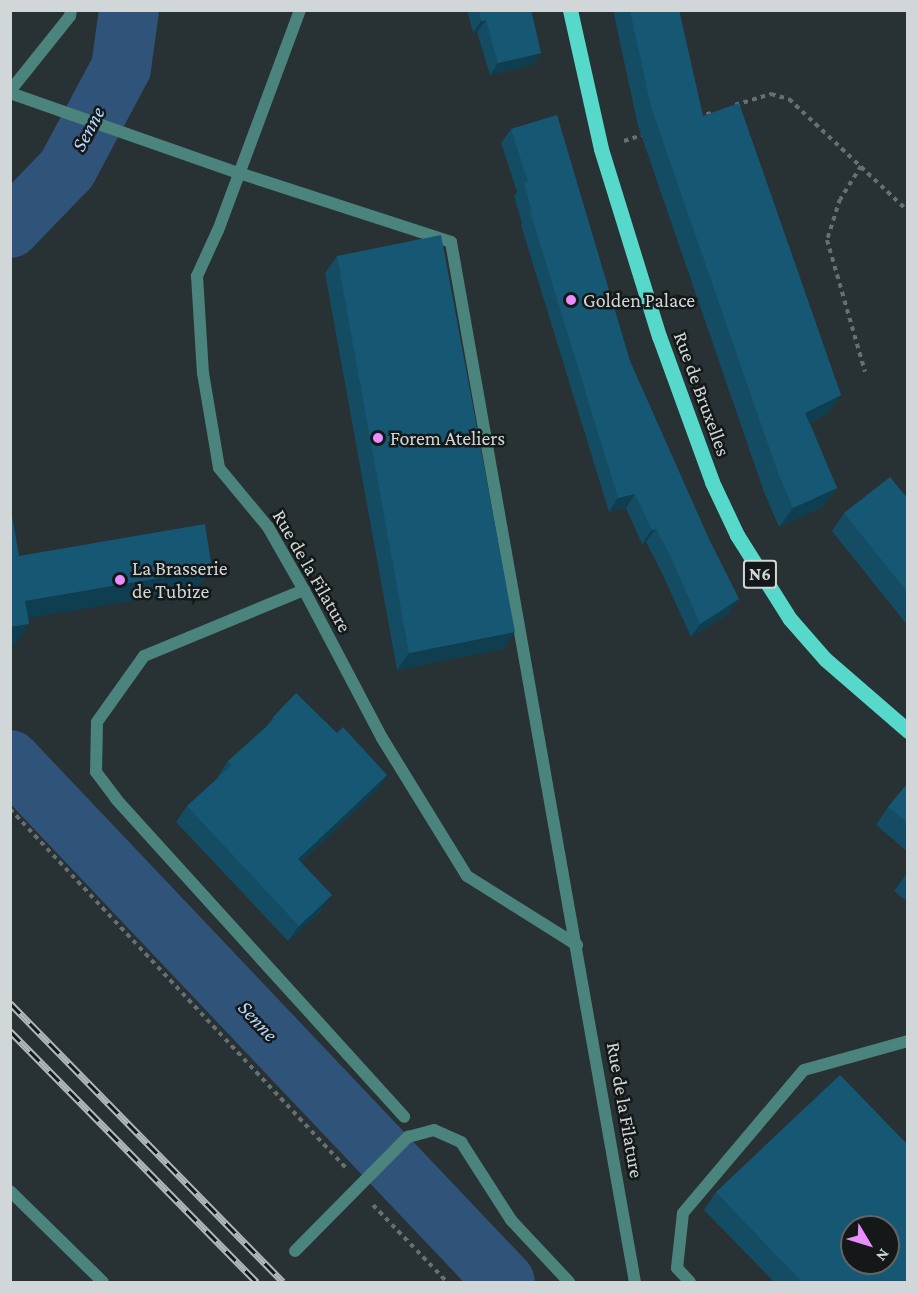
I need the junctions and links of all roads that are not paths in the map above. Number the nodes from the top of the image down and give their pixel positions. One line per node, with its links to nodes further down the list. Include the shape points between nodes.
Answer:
1 (71, 10): 4 (street)
2 (300, 10): 5 (street, Rue de la Filature)
3 (570, 10): 7 (main road, Rue de Bruxelles / N6, via 601,148 659,336 712,482 737,536 790,619 825,658)
4 (10, 92): 5 (street)
5 (239, 173): 6 (street, Rue de la Filature, via 197,276 203,373 219,468 268,527); 8 (street, Rue de la Filature, via 451,242)
6 (304, 590): 8 (street, Rue de la Filature, via 382,738 467,876); 10 (street, via 144,656 97,722 96,772 116,799)
7 (908, 731)
8 (577, 945): 15 (street, Rue de la Filature)
9 (908, 1041): 16 (street, via 804,1070 683,1213 677,1268)
10 (405, 1117)
11 (10, 1191): 13 (street)
12 (295, 1251): 14 (street, via 408,1137 434,1130 461,1142 511,1220)
13 (104, 1282)
14 (568, 1282)
15 (635, 1282)
16 (690, 1282)

